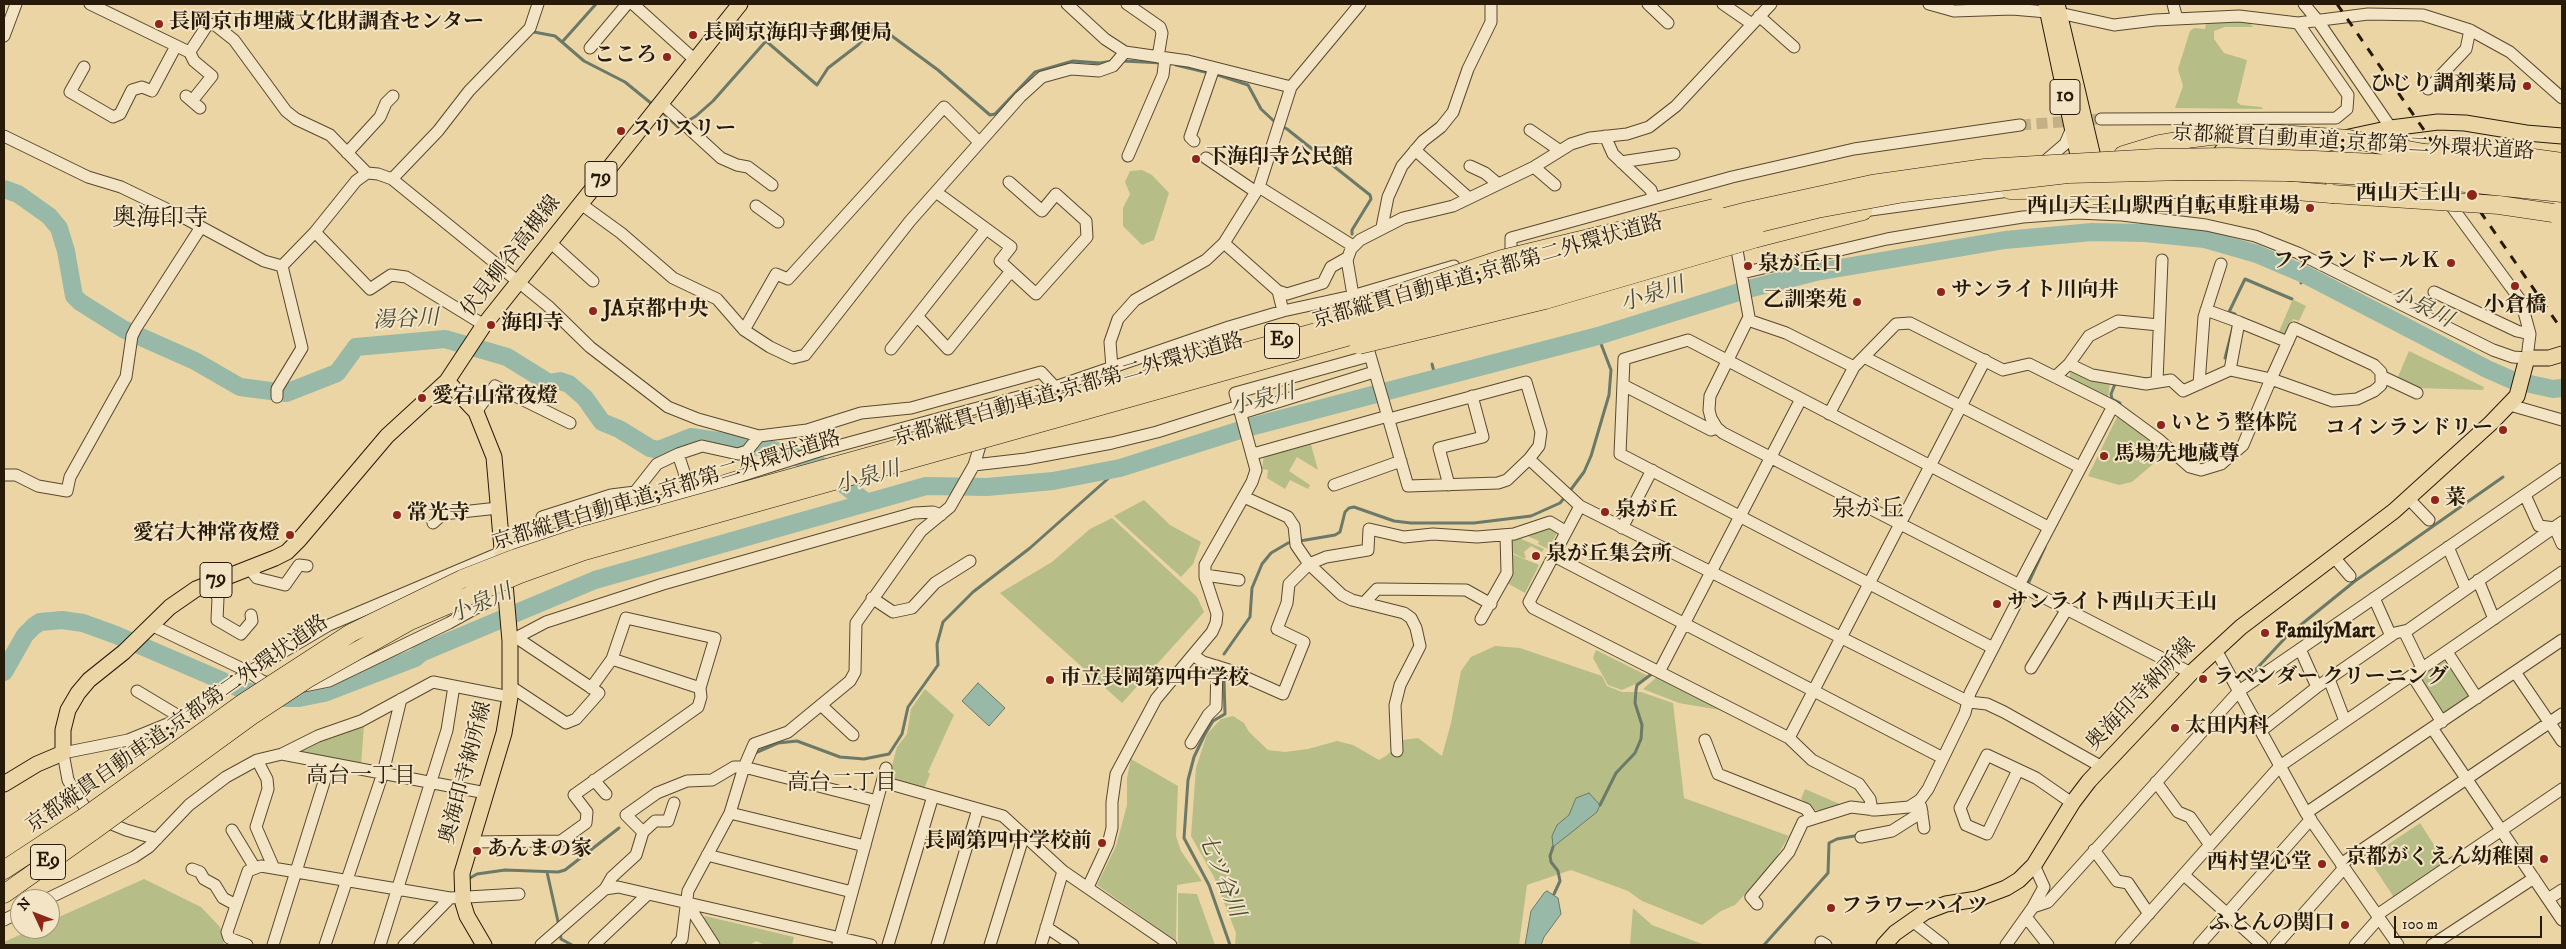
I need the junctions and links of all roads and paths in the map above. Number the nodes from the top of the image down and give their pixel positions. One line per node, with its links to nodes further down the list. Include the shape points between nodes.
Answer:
1 (16, 4): 26 (street)
2 (90, 4): 27 (street)
3 (538, 4): 71 (street, via 530,28 469,91 438,131)
4 (626, 4): 29 (street)
5 (633, 4): 33 (street)
6 (740, 4): 33 (main road, 伏見柳谷高槻線 / 79)
7 (1067, 4): 31 (street, via 1105,39)
8 (1127, 4): 32 (street, via 1160,27)
9 (1360, 4): 36 (street)
10 (1491, 4): 53 (street, via 1491,22 1468,68 1453,112)
11 (1648, 4): 23 (street)
12 (1723, 4): 21 (street)
13 (1771, 4): 21 (street)
14 (1929, 4): 18 (street, via 1954,11)
15 (2173, 4): 20 (street)
16 (2304, 4): 22 (street)
17 (2387, 4): 19 (street)
18 (2052, 8): 20 (street, via 2114,26); 44 (main road, 10); 66 (main road, 10)
19 (2396, 13): 22 (street); 25 (street, via 2438,18)
20 (2177, 19): 24 (street, via 2238,16)
21 (1756, 20): 28 (street); 48 (street, via 1661,120 1627,134)
22 (2318, 20): 24 (street); 45 (street)
23 (1668, 23)
24 (2298, 23): 42 (street, via 2348,95 2347,108 2336,118)
25 (2470, 30): 37 (street, via 2466,49); 39 (street, via 2510,52)
26 (4, 36)
27 (176, 46): 30 (street); 34 (street, via 152,91 142,87 132,90 120,114 113,117 70,92)
28 (1794, 47)
29 (590, 48)
30 (189, 51): 40 (street, via 212,76); 55 (street, via 208,24 215,25 234,40 286,112 330,135)
31 (1125, 52): 32 (street); 52 (street, via 1113,66 1099,71 1071,69 1042,77)
32 (1161, 58): 35 (street); 57 (street, via 1163,74)
33 (695, 60): 41 (main road, 伏見柳谷高槻線 / 79)
34 (84, 67)
35 (1214, 68): 36 (street); 51 (street, via 1190,137)
36 (1291, 87): 77 (street)
37 (2428, 89)
38 (393, 96): 55 (street, via 380,118)
39 (2562, 98)
40 (193, 102)
41 (662, 104): 74 (street, via 721,158 748,167); 83 (main road, 伏見柳谷高槻線 / 79)
42 (2101, 119)
43 (2020, 125): 81 (street, via 1854,149)
44 (2072, 128): 62 (street, via 2065,144); 66 (main road, 10)
45 (2391, 128): 49 (main road, via 2438,122 2465,123); 50 (main road); 117 (street, via 2462,217 2521,301)
46 (1530, 130): 54 (street)
47 (4, 136): 90 (street, via 88,177 121,187)
48 (1605, 136): 54 (street, via 1580,140); 61 (street, via 1613,154)
49 (2562, 136)
50 (2340, 139): 58 (main road); 60 (main road)
51 (1194, 141)
52 (979, 142): 79 (street); 116 (street, via 944,107 788,279 776,274)
53 (1414, 150): 82 (street); 91 (street, via 1392,186)
54 (1558, 150): 65 (street)
55 (347, 153): 68 (street)
56 (1674, 154): 61 (street)
57 (1128, 156)
58 (2123, 156): 63 (highway, bridge, via 2159,144 2194,138 2228,134 2308,134 2424,153); 66 (main road)
59 (1206, 158): 77 (street)
60 (2281, 160)
61 (1621, 162): 81 (street, via 1651,190)
62 (2044, 162): 66 (street); 67 (street)
63 (2562, 162)
64 (1470, 166): 73 (street)
65 (1534, 167): 73 (street); 75 (street)
66 (2085, 167): 69 (main road); 76 (highway); 78 (street)
67 (1965, 171): 87 (street); 130 (highway, bridge, via 1862,179 1768,196 1502,259)
68 (367, 173): 71 (street); 93 (street, via 356,181)
69 (2211, 177)
70 (2562, 178): 130 (highway, 京都縦貫自動車道;京都第二外環状道路 / E9, bridge, via 2434,166 2228,156 2073,161 1985,168 1872,184 1748,211 1553,262)
71 (392, 179): 105 (street)
72 (1008, 182): 102 (street, via 1042,211 1056,194 1086,221 1087,237 1036,294)
73 (1497, 183): 82 (street)
74 (772, 185)
75 (1555, 186)
76 (2332, 186): 78 (highway); 86 (highway, bridge, via 2415,206 2469,213)
77 (1258, 190): 95 (street); 96 (street)
78 (2010, 190): 85 (street)
79 (936, 192): 92 (street); 116 (street, via 805,355 793,358)
80 (2562, 193): 120 (highway, 京都縦貫自動車道;京都第二外環状道路 / E9, bridge, via 2427,179 2279,172 2068,174 1959,185 1817,210 1706,236)
81 (1653, 197): 97 (street, via 1511,238)
82 (1470, 198): 91 (street)
83 (581, 204): 94 (main road, 伏見柳谷高槻線 / 79); 116 (street, via 673,278 717,300)
84 (756, 206): 89 (street)
85 (1863, 211): 87 (street); 120 (highway, bridge, via 1757,238 1545,300 1316,357)
86 (2558, 214)
87 (1757, 218): 88 (street)
88 (1731, 221): 97 (street, via 1604,237); 103 (street)
89 (778, 222)
90 (201, 227): 101 (street, via 264,261); 167 (street, via 134,332 126,377 70,477 67,491 38,486 16,475)
91 (1382, 227): 96 (street)
92 (986, 229): 102 (street, via 1011,247 1000,261); 111 (street)
93 (315, 232): 101 (street); 114 (street, via 370,289 391,275 406,277)
94 (550, 242): 104 (street); 105 (main road, 伏見柳谷高槻線 / 79)
95 (1224, 242): 106 (street); 129 (street, via 1206,260 1147,293 1126,309 1111,336)
96 (1353, 246): 98 (street)
97 (1510, 254): 108 (street, via 1466,263)
98 (1347, 258): 106 (street, via 1331,267 1323,284 1287,294); 108 (street)
99 (2162, 260): 115 (street)
100 (2221, 264): 109 (street)
101 (282, 266): 141 (street, via 302,348)
102 (1011, 271): 111 (street, via 948,349)
103 (1742, 275): 112 (street); 126 (street, via 1886,239 1961,226 2077,213 2122,215 2206,225 2255,236 2298,252 2494,350)
104 (593, 280)
105 (518, 282): 114 (main road, 伏見柳谷高槻線 / 79); 156 (street, via 590,347 668,407)
106 (1278, 291): 110 (street)
107 (2434, 292): 117 (street)
108 (1352, 296): 110 (street); 122 (street)
109 (2206, 310): 113 (street); 138 (street)
110 (1283, 312): 129 (street, via 1229,327)
111 (917, 316): 119 (street)
112 (1748, 316): 125 (street); 128 (street)
113 (2240, 322): 118 (street); 131 (street)
114 (484, 325): 136 (main road, 伏見柳谷高槻線 / 79)
115 (2159, 325): 127 (street, via 2118,321 2090,336); 137 (street)
116 (744, 330)
117 (2530, 334): 126 (street)
118 (2288, 342): 134 (street, via 2294,328 2374,365); 135 (street)
119 (891, 349)
120 (1296, 351): 291 (highway, 京都縦貫自動車道;京都第二外環状道路 / E9, bridge, via 584,551 467,594 410,620 307,679)
121 (2562, 354): 126 (main road)
122 (1370, 356): 132 (street); 150 (street, via 1235,393)
123 (1864, 357): 124 (street, via 1896,324 1910,324); 128 (street); 147 (street)
124 (1985, 360): 133 (street, via 2003,370 2029,364); 147 (street)
125 (1728, 361): 139 (street, via 1688,340 1624,359); 144 (street); 155 (street, via 1710,396 1709,410)
126 (2526, 361): 145 (main road)
127 (2068, 364): 133 (street); 137 (street, via 2092,375 2146,384)
128 (1854, 367): 151 (street)
129 (1112, 368): 140 (street)
130 (1182, 369): 291 (highway, 京都縦貫自動車道;京都第二外環状道路 / E9, bridge, via 579,537 462,579 351,633 306,660 243,703)
131 (2230, 370): 135 (street); 138 (street)
132 (1375, 376): 150 (street); 152 (street)
133 (2054, 377): 148 (street)
134 (2383, 377): 135 (street, via 2374,392 2357,399 2333,401); 142 (street)
135 (2271, 379): 148 (street, via 2243,445 2210,469 2190,467)
136 (447, 381): 149 (main road, 奥海印寺納所線); 195 (main road, 伏見柳谷高槻線 / 79, via 387,436 292,547)
137 (2156, 382): 138 (street, via 2171,380 2183,391)
138 (2199, 384)
139 (1623, 385): 155 (street, via 1711,430); 166 (street, via 1620,454)
140 (1055, 387): 146 (street); 156 (street, via 1041,372 911,408 861,413)
141 (277, 393)
142 (2417, 393)
143 (1472, 396): 152 (street); 160 (street, via 1526,382 1541,432 1539,446); 169 (street, via 1483,437 1438,448)
144 (1801, 399): 151 (street); 159 (street)
145 (2513, 400): 153 (street); 173 (main road, 奥海印寺納所線)
146 (990, 405): 163 (street); 170 (street, via 818,451)
147 (1961, 406): 162 (street); 164 (street)
148 (2113, 406): 164 (street)
149 (476, 412): 154 (street, via 495,386); 175 (main road, 奥海印寺納所線, via 494,457)
150 (1239, 412): 157 (street); 163 (street, via 1112,443)
151 (1829, 414): 162 (street)
152 (1388, 416): 157 (street); 161 (street)
153 (2562, 420)
154 (570, 424)
155 (1717, 428): 159 (street)
156 (753, 443): 158 (street, via 738,454 702,446)
157 (1252, 452): 172 (street, via 1256,470)
158 (678, 454): 170 (street); 178 (street, via 658,464 635,492 611,495)
159 (1771, 458): 177 (street); 181 (street)
160 (1529, 459): 169 (street, via 1507,480 1498,483); 174 (street)
161 (1400, 461): 168 (street); 169 (street, via 1408,486)
162 (1930, 466): 181 (street); 183 (street)
163 (972, 467): 176 (street, via 950,507)
164 (2080, 467): 183 (street)
165 (2562, 469): 171 (street)
166 (1652, 470): 177 (street); 184 (street)
167 (4, 475)
168 (1334, 485)
169 (1449, 485)
170 (691, 493): 189 (street)
171 (2525, 495): 182 (street, via 2540,526); 188 (street)
172 (1244, 497): 193 (street, via 1288,517 1294,526 1295,541); 198 (street, via 1214,545 1205,565)
173 (2408, 498): 179 (street); 191 (main road, 奥海印寺納所線)
174 (1576, 503): 184 (street); 185 (street)
175 (498, 508): 180 (street, via 443,514); 189 (main road, 奥海印寺納所線)
176 (941, 515): 207 (street, via 921,531); 219 (street, via 914,513 663,584 546,622)
177 (1740, 516): 196 (street); 203 (street)
178 (542, 517)
179 (2429, 520)
180 (433, 523)
181 (1900, 524): 203 (street); 204 (street)
182 (2559, 525): 187 (street); 201 (street)
183 (2048, 527): 204 (street)
184 (1622, 528): 196 (street)
185 (1566, 531): 186 (street, via 1550,522); 190 (street)
186 (1506, 535): 193 (street, via 1404,537 1369,529 1368,550 1326,557); 210 (street, via 1507,573)
187 (2562, 544)
188 (2448, 547): 205 (street); 208 (street)
189 (504, 551): 206 (main road, 奥海印寺納所線); 233 (street, via 329,625)
190 (1554, 556): 215 (street); 231 (street, via 1529,602 1533,608)
191 (2334, 556): 199 (street); 224 (main road, 奥海印寺納所線)
192 (970, 561): 207 (street, via 935,583 912,608 893,612)
193 (1309, 564): 209 (street, via 1342,595); 228 (street, via 1289,584 1287,603 1277,629 1304,642 1283,694)
194 (307, 566): 195 (street, via 299,565 284,586 257,578)
195 (249, 568): 202 (main road, 伏見柳谷高槻線 / 79)
196 (1711, 572): 215 (street); 220 (street)
197 (2562, 572): 214 (street)
198 (1205, 575): 200 (street); 226 (street, via 1217,614 1216,623)
199 (2350, 576)
200 (1239, 580)
201 (2478, 580): 205 (street); 214 (street)
202 (210, 583): 212 (street, via 218,598 217,620 241,634 252,621); 216 (main road, 伏見柳谷高槻線 / 79, via 196,589)
203 (1869, 584): 220 (street); 222 (street)
204 (2022, 586): 211 (street); 222 (street)
205 (2466, 589): 217 (street)
206 (505, 596): 219 (main road, 奥海印寺納所線); 233 (street, via 329,681 281,686)
207 (872, 598): 248 (street, via 856,623 855,672 844,687)
208 (2374, 598): 218 (street); 223 (street)
209 (1364, 603): 210 (street, via 1377,589 1466,590); 260 (street, via 1404,613 1416,628 1420,646 1400,685 1395,705)
210 (1491, 604): 213 (street)
211 (2067, 609): 229 (street); 234 (street)
212 (251, 615)
213 (1481, 619)
214 (2494, 619): 225 (street)
215 (1684, 623): 231 (street); 243 (street)
216 (150, 626): 233 (street); 261 (main road, 伏見柳谷高槻線 / 79, via 78,693 68,710 63,730)
217 (2404, 631): 218 (street); 230 (street)
218 (2391, 636): 236 (street)
219 (512, 638): 239 (street); 242 (main road, 奥海印寺納所線)
220 (1841, 638): 243 (street); 247 (street)
221 (2562, 640): 232 (street)
222 (1993, 648): 247 (street, via 1970,693)
223 (2300, 649): 238 (street); 244 (street)
224 (2216, 650): 234 (main road, 奥海印寺納所線); 244 (street)
225 (2446, 652): 230 (street); 245 (street)
226 (1193, 655): 228 (street); 315 (street, via 1156,699 1116,774 1112,828)
227 (612, 659): 239 (street); 240 (street); 240 (street, via 626,618 715,638)
228 (1222, 668): 259 (street, via 1216,707)
229 (2031, 668)
230 (2422, 668): 235 (street)
231 (1659, 672): 256 (street)
232 (2515, 672): 245 (street); 252 (street)
233 (247, 673): 250 (street)
234 (2191, 673): 268 (main road, 奥海印寺納所線)
235 (2412, 676): 251 (street); 253 (street)
236 (2329, 679): 238 (street); 251 (street)
237 (454, 686): 242 (street); 246 (street, via 433,682); 274 (street, via 448,730)
238 (2317, 687): 254 (street)
239 (591, 688): 242 (street, via 599,693 576,719 566,723)
240 (700, 688): 273 (street, via 698,707)
241 (137, 690): 250 (street)
242 (510, 691): 279 (main road, 奥海印寺納所線, via 504,733)
243 (1814, 691): 256 (street); 263 (street)
244 (2238, 691): 254 (street); 276 (street)
245 (2477, 698): 253 (street)
246 (401, 699): 262 (street, via 361,721 318,736); 271 (street)
247 (1973, 703): 263 (street); 268 (street, via 1987,704 2004,712)
248 (822, 706): 255 (street); 267 (street, via 788,732 754,744)
249 (2562, 714): 252 (street)
250 (182, 718): 261 (street, via 128,740)
251 (2346, 721): 266 (street)
252 (2550, 723): 258 (street); 272 (street)
253 (2437, 725): 272 (street); 289 (street)
254 (2261, 731): 266 (street)
255 (854, 735)
256 (1789, 738): 287 (street, via 1812,760 1859,784 1870,799)
257 (1704, 740): 290 (street, via 1718,774 1806,809)
258 (2562, 741)
259 (1191, 743)
260 (1398, 751)
261 (63, 754): 277 (main road, via 37,764); 298 (street, via 68,780 84,806 102,820)
262 (282, 754): 264 (street); 265 (street)
263 (1942, 758): 285 (street)
264 (257, 760): 298 (street, via 226,777 189,805); 305 (street, via 268,789 256,827)
265 (330, 763): 271 (street); 310 (street)
266 (2280, 766): 289 (street); 300 (street)
267 (744, 767): 282 (street); 288 (street); 295 (street, via 734,767 712,780 687,781 656,793 626,815)
268 (2102, 767): 284 (main road, 奥海印寺納所線)
269 (886, 768): 275 (street)
270 (2018, 770): 270 (street, via 1987,755 1960,808 1966,825 1987,834); 284 (street, via 2036,778)
271 (382, 773): 274 (street); 314 (street)
272 (2467, 779): 294 (street); 306 (street)
273 (594, 780): 280 (street); 299 (street, via 574,795 587,812 586,823 561,841)
274 (431, 782): 279 (street); 316 (street)
275 (883, 782): 281 (street); 282 (street)
276 (2156, 782): 300 (street, via 2178,812 2190,817); 302 (street)
277 (4, 784)
278 (2562, 788): 294 (street)
279 (486, 793): 299 (main road, 奥海印寺納所線)
280 (606, 794)
281 (934, 796): 286 (street); 348 (street)
282 (877, 801): 301 (street)
283 (674, 803): 295 (street, via 668,821 655,821)
284 (2072, 804): 304 (main road, 奥海印寺納所線)
285 (1921, 806): 287 (street); 292 (street); 297 (street, via 1892,831)
286 (978, 809): 296 (street, via 1003,816); 349 (street)
287 (1872, 810): 290 (street, via 1851,807)
288 (730, 813): 301 (street); 303 (street)
289 (2308, 816): 306 (street); 331 (street)
290 (1812, 818): 327 (street, via 1803,822 1789,852 1750,897)
291 (88, 824): 308 (highway, 京都縦貫自動車道;京都第二外環状道路 / E9); 321 (highway, 京都縦貫自動車道;京都第二外環状道路 / E9)
292 (1924, 828)
293 (232, 830): 307 (street)
294 (2501, 830): 313 (street); 332 (street)
295 (643, 832): 317 (street, via 636,855 612,877)
296 (1024, 835): 311 (street); 350 (street)
297 (1861, 837)
298 (157, 839): 320 (street, via 134,857)
299 (471, 842): 324 (main road, 奥海印寺納所線)
300 (2210, 845): 312 (street)
301 (865, 846): 319 (street)
302 (2094, 850): 329 (street, via 2048,902); 330 (street, via 2118,881 2128,883)
303 (707, 855): 319 (street); 326 (street, via 688,891)
304 (2034, 865): 329 (street, via 2044,887); 333 (main road, 奥海印寺納所線, via 2006,888 1977,899 1946,904)
305 (273, 866): 307 (street); 310 (street)
306 (2343, 866): 332 (street); 361 (street)
307 (256, 868): 328 (street, via 248,871)
308 (4, 870)
309 (192, 870): 328 (street, via 200,872 215,885 223,898)
310 (296, 871): 314 (street); 338 (street)
311 (1063, 871): 315 (street); 335 (street)
312 (2184, 875): 330 (street); 331 (street)
313 (2534, 878): 325 (street); 364 (street)
314 (345, 880): 316 (street); 339 (street)
315 (1088, 887): 353 (street)
316 (397, 889): 324 (street); 340 (street)
317 (605, 889): 323 (street, via 618,887); 343 (street)
318 (2562, 890): 325 (street)
319 (852, 892): 336 (street)
320 (60, 893)
321 (4, 894)
322 (519, 894): 324 (street)
323 (648, 894): 326 (street); 344 (street)
324 (456, 897): 341 (street); 342 (main road, 奥海印寺納所線)
325 (2548, 899): 334 (street)
326 (687, 903): 336 (street); 345 (street, via 682,939); 346 (street)
327 (1758, 904)
328 (236, 905): 337 (street, via 227,932 229,938)
329 (2030, 912): 356 (street); 357 (street)
330 (2149, 914): 358 (street)
331 (2227, 914): 359 (street); 360 (street)
332 (2378, 917): 362 (street); 363 (street)
333 (1911, 920): 354 (main road, 奥海印寺納所線); 355 (street)
334 (2562, 920)
335 (1046, 927): 351 (street); 352 (street)
336 (839, 942): 347 (street)
337 (248, 945)
338 (273, 945)
339 (325, 945)
340 (380, 945)
341 (404, 945)
342 (484, 945)
343 (541, 945)
344 (594, 945)
345 (677, 945)
346 (714, 945)
347 (871, 945)
348 (888, 945)
349 (937, 945)
350 (990, 945)
351 (1041, 945)
352 (1073, 945)
353 (1171, 945)
354 (1884, 945)
355 (1943, 945)
356 (2006, 945)
357 (2048, 945)
358 (2121, 945)
359 (2199, 945)
360 (2262, 945)
361 (2276, 945)
362 (2355, 945)
363 (2398, 945)
364 (2432, 945)

